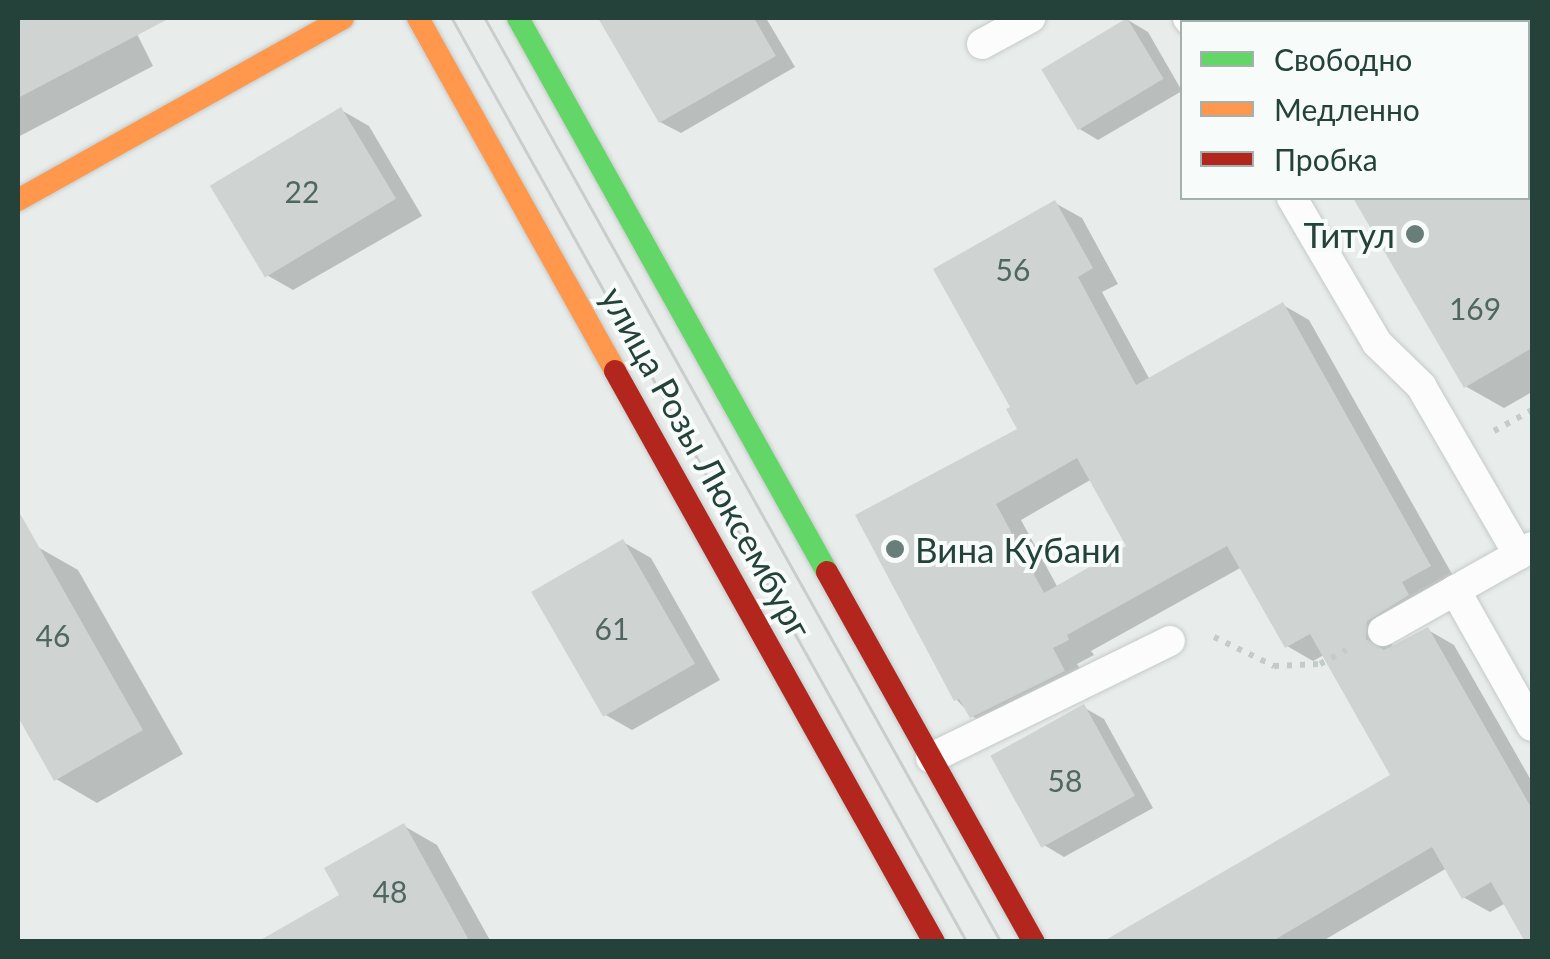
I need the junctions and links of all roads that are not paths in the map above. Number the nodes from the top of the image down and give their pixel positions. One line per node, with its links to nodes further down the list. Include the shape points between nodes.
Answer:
1 (343, 18): 6 (main road)
2 (418, 18): 14 (main road, улица Розы Люксембург)
3 (518, 18): 13 (main road, улица Розы Люксембург)
4 (1030, 18): 5 (lane)
5 (982, 44)
6 (18, 200)
7 (1293, 200): 8 (lane, via 1377,343 1421,386)
8 (1526, 551): 9 (lane)
9 (1454, 590): 10 (lane); 12 (lane)
10 (1383, 631)
11 (1170, 640): 13 (lane)
12 (1532, 726)
13 (932, 758): 15 (main road, улица Розы Люксембург)
14 (934, 942)
15 (1034, 942)

